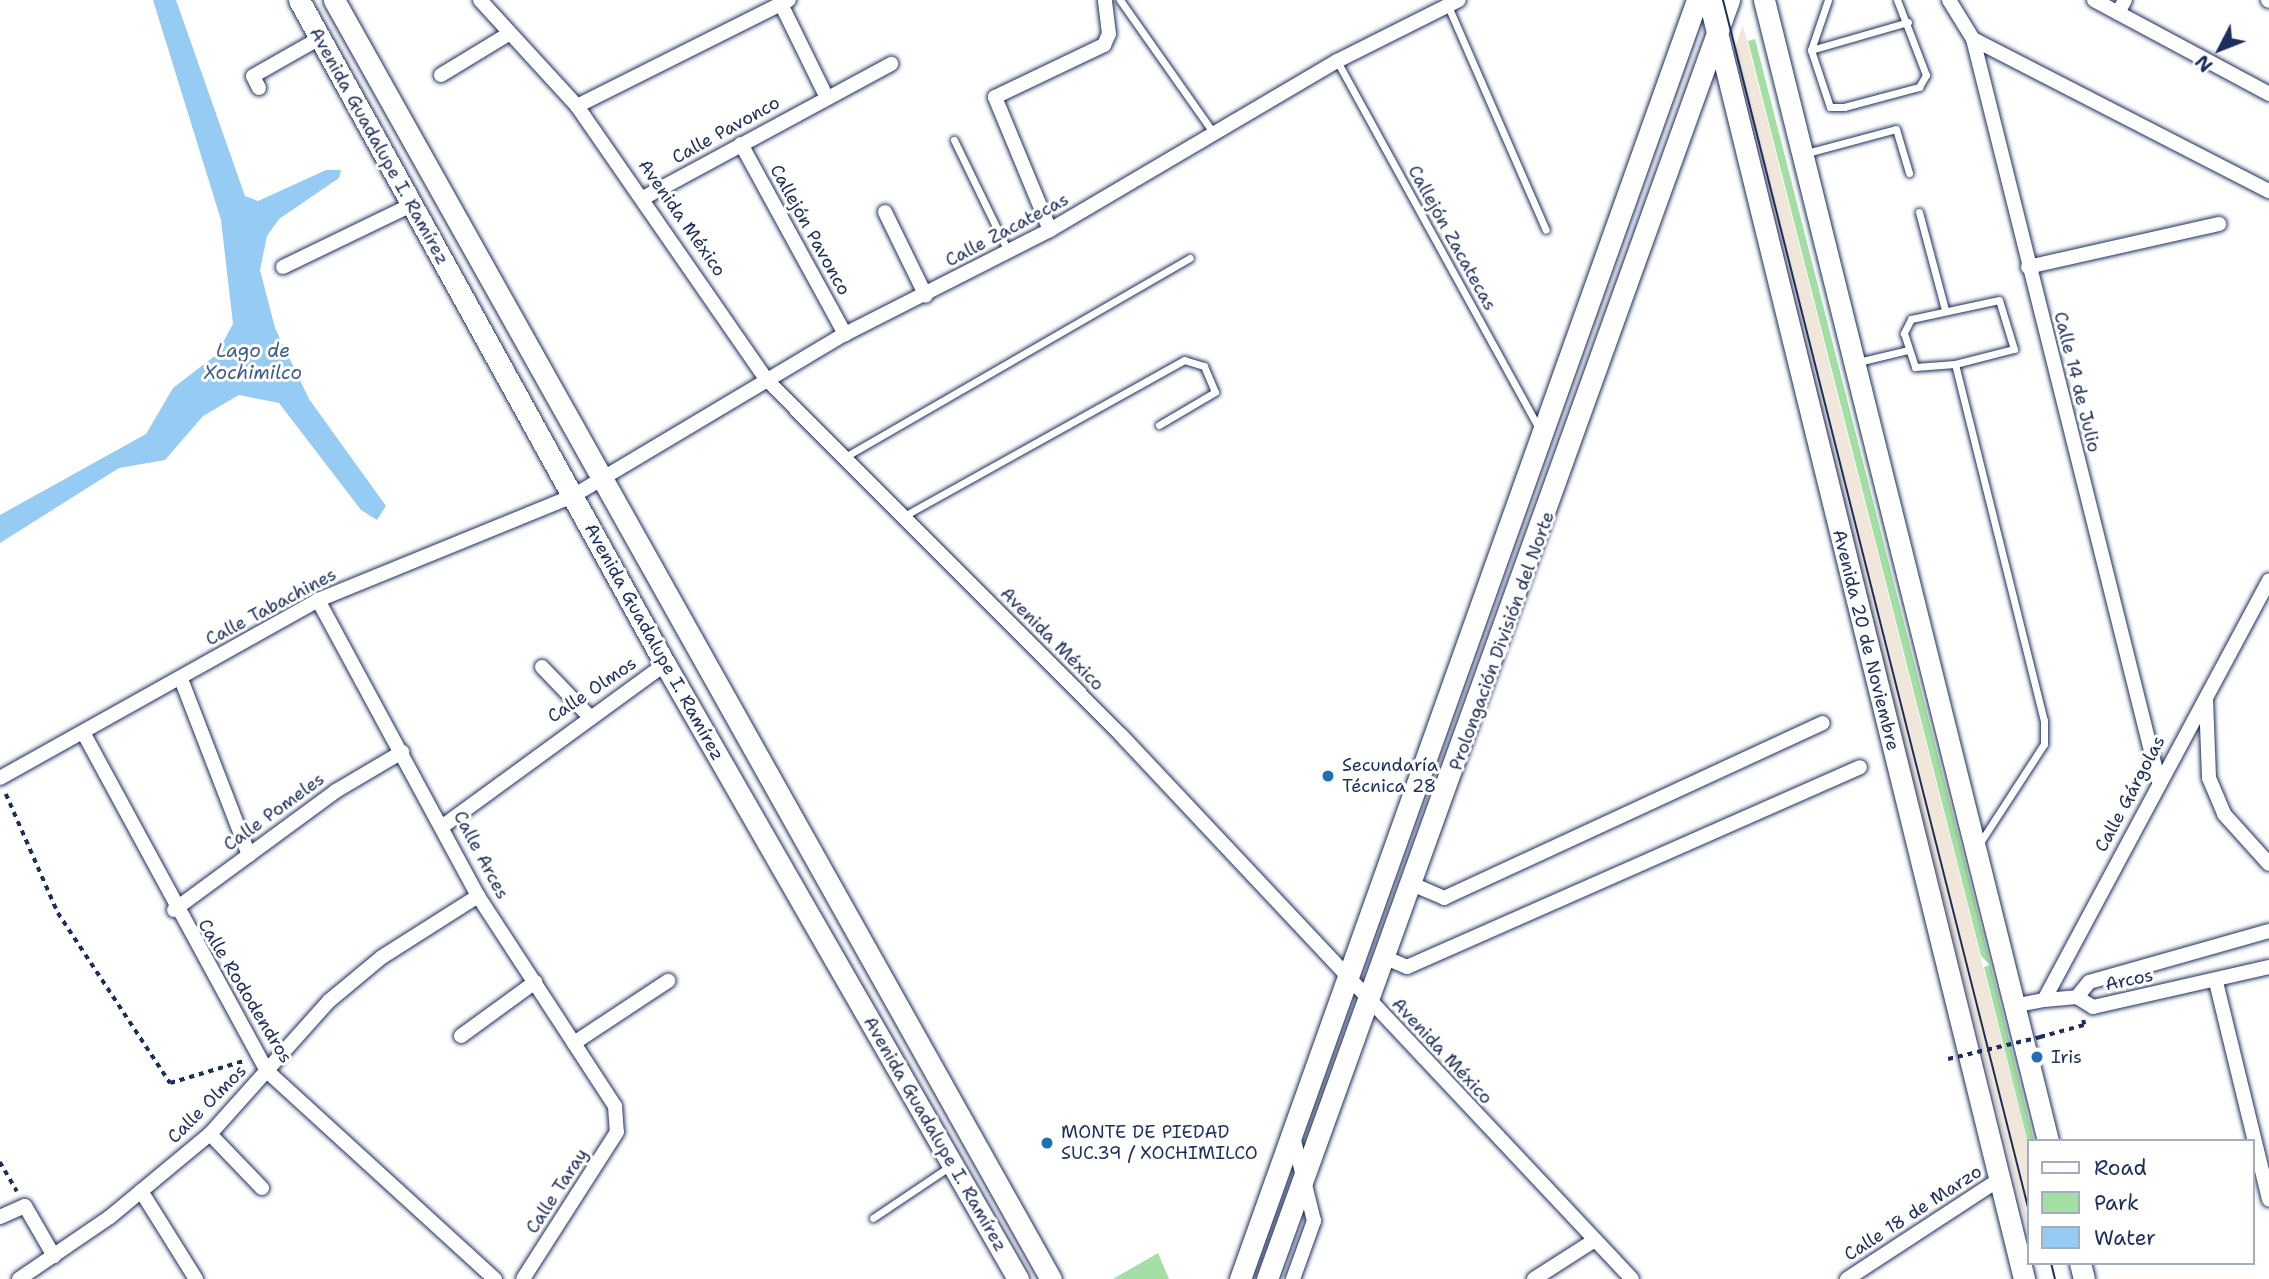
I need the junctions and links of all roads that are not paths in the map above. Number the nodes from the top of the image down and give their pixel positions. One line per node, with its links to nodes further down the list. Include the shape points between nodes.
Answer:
1 (299, 0): 19 (main road, Avenida Guadalupe I. Ramírez)
2 (334, 0): 57 (main road, Avenida Guadalupe I. Ramírez)
3 (480, 0): 18 (street, Avenida México)
4 (1105, 0): 41 (street, via 1109,34 1104,45 995,97)
5 (1120, 0): 30 (lane)
6 (1697, 0): 55 (main road, Prolongación División del Norte)
7 (1709, 0): 21 (main road, Avenida 20 de Noviembre)
8 (1729, 0): 21 (main road, Prolongación División del Norte)
9 (1765, 0): 33 (main road)
10 (1828, 0): 22 (lane)
11 (1897, 0): 17 (lane)
12 (1949, 0): 20 (street, Calle 14 de Julio)
13 (2094, 0): 16 (street)
14 (785, 2): 28 (street); 29 (street)
15 (1450, 2): 23 (street, Calle Zacatecas); 42 (lane)
16 (2122, 6): 27 (street)
17 (1908, 22): 22 (lane); 22 (lane, via 1926,75 1919,87 1830,107)
18 (507, 35): 25 (street); 29 (street, Avenida México)
19 (320, 38): 26 (street, via 253,76); 37 (main road, Avenida Guadalupe I. Ramírez)
20 (1973, 39): 35 (street); 46 (street, Calle 14 de Julio)
21 (1717, 40): 77 (main road, Prolongación División del Norte); 102 (main road, Avenida 20 de Noviembre)
22 (1811, 50)
23 (1337, 61): 30 (street, Calle Zacatecas); 55 (lane, Callejón Zacatecas)
24 (891, 64): 28 (street, Calle Pavonco)
25 (441, 75)
26 (259, 88)
27 (2269, 94)
28 (826, 96): 32 (street, Calle Pavonco)
29 (577, 106): 36 (street, Avenida México)
30 (1216, 136): 41 (street, Calle Zacatecas)
31 (954, 141): 43 (lane)
32 (741, 144): 36 (street, Calle Pavonco); 49 (street, Callejón Pavonco)
33 (1803, 154): 34 (lane, via 1896,129); 51 (main road)
34 (1909, 173)
35 (2269, 191)
36 (645, 197): 53 (street, Avenida México)
37 (411, 205): 45 (street); 58 (main road, Avenida Guadalupe I. Ramírez)
38 (885, 212): 47 (street)
39 (1919, 212): 48 (lane)
40 (2219, 224): 46 (street)
41 (1050, 230): 43 (street, Calle Zacatecas)
42 (1546, 230)
43 (1008, 252): 47 (street, Calle Zacatecas)
44 (1189, 258): 56 (lane)
45 (283, 267)
46 (2028, 267): 71 (street, Calle 14 de Julio)
47 (926, 296): 49 (street, Calle Zacatecas)
48 (1945, 310): 50 (lane, via 1906,323); 52 (lane, via 1999,300 2016,342 2002,354)
49 (845, 334): 53 (street, Calle Zacatecas)
50 (1908, 350): 51 (lane); 52 (lane, via 1924,371)
51 (1857, 362): 74 (main road)
52 (1955, 364): 74 (lane, via 2044,720 2044,744)
53 (766, 379): 56 (street, Avenida México); 57 (street, Calle Zacatecas)
54 (1159, 425): 59 (lane, via 1215,392 1204,366 1184,360)
55 (1539, 429): 83 (main road, Prolongación División del Norte)
56 (844, 458): 59 (street, Avenida México)
57 (602, 480): 58 (street, Calle Zacatecas); 115 (main road, Avenida Guadalupe I. Ramírez)
58 (573, 496): 61 (street, Calle Tabachines); 62 (main road, Avenida Guadalupe I. Ramírez)
59 (903, 517): 83 (street, Avenida México, via 1121,735)
60 (2269, 580): 65 (street, Calle Gárgolas)
61 (318, 600): 64 (street, Calle Tabachines); 69 (street, Calle Arces)
62 (665, 664): 66 (street, Calle Olmos); 100 (main road, Avenida Guadalupe I. Ramírez)
63 (542, 667): 66 (street)
64 (181, 679): 68 (street, Calle Tabachines); 75 (street)
65 (2206, 697): 71 (street, Calle Gárgolas); 76 (street, via 2208,778 2224,814)
66 (587, 714): 73 (street, Calle Olmos)
67 (1823, 723): 77 (street, via 1444,898)
68 (83, 734): 72 (street, Calle Tabachines); 79 (street, Calle Rododendros)
69 (402, 752): 73 (street, Calle Arces); 75 (street, Calle Pomeles)
70 (1860, 767): 81 (street, via 1407,967)
71 (2158, 779): 88 (street, Calle Gárgolas)
72 (0, 780)
73 (443, 826): 78 (street, Calle Arces)
74 (1975, 850): 90 (main road)
75 (249, 855): 79 (street, Calle Pomeles)
76 (2269, 863)
77 (1414, 885): 81 (main road, Prolongación División del Norte)
78 (478, 896): 85 (street, Calle Arces); 93 (street, Calle Olmos, via 351,983)
79 (174, 910): 93 (street, Calle Rododendros)
80 (2269, 931): 87 (street, Arcos, via 2089,982)
81 (1386, 958): 89 (main road, Prolongación División del Norte)
82 (2269, 967): 86 (street, Arcos)
83 (1345, 976): 89 (street, Avenida México); 96 (main road, Prolongación División del Norte)
84 (668, 981): 92 (street)
85 (535, 982): 91 (street); 92 (street, Calle Arces)
86 (2216, 982): 87 (street, Arcos, via 2093,1007); 98 (street)
87 (2077, 997): 88 (street)
88 (2044, 1000): 90 (street)
89 (1370, 1003): 101 (main road, Prolongación División del Norte); 108 (street, Avenida México)
90 (2013, 1006): 97 (main road)
91 (461, 1036)
92 (574, 1043): 94 (street, Calle Arces)
93 (267, 1071): 95 (street, Calle Olmos); 112 (street, Calle Rododendros)
94 (620, 1122): 113 (street, Calle Taray)
95 (210, 1134): 103 (street); 104 (street, Calle Olmos)
96 (1293, 1136): 101 (street); 116 (main road, Prolongación División del Norte)
97 (2047, 1139)
98 (2254, 1139)
99 (2255, 1142): 105 (street)
100 (953, 1164): 107 (lane); 114 (main road, Avenida Guadalupe I. Ramírez)
101 (1305, 1178): 117 (main road, Prolongación División del Norte); 118 (street, via 1314,1221)
102 (2000, 1179): 121 (street, Calle 18 de Marzo); 122 (main road, Avenida 20 de Noviembre)
103 (262, 1188)
104 (141, 1191): 109 (street, Calle Olmos); 111 (street)
105 (2269, 1200)
106 (0, 1217): 109 (street, via 25,1206)
107 (873, 1218)
108 (1595, 1240): 119 (street); 120 (street, Avenida México)
109 (54, 1256): 110 (street, Calle Olmos)
110 (19, 1279)
111 (196, 1279)
112 (495, 1279)
113 (523, 1279)
114 (1018, 1279)
115 (1051, 1279)
116 (1240, 1279)
117 (1267, 1279)
118 (1293, 1279)
119 (1534, 1279)
120 (1632, 1279)
121 (1847, 1279)
122 (2024, 1279)

